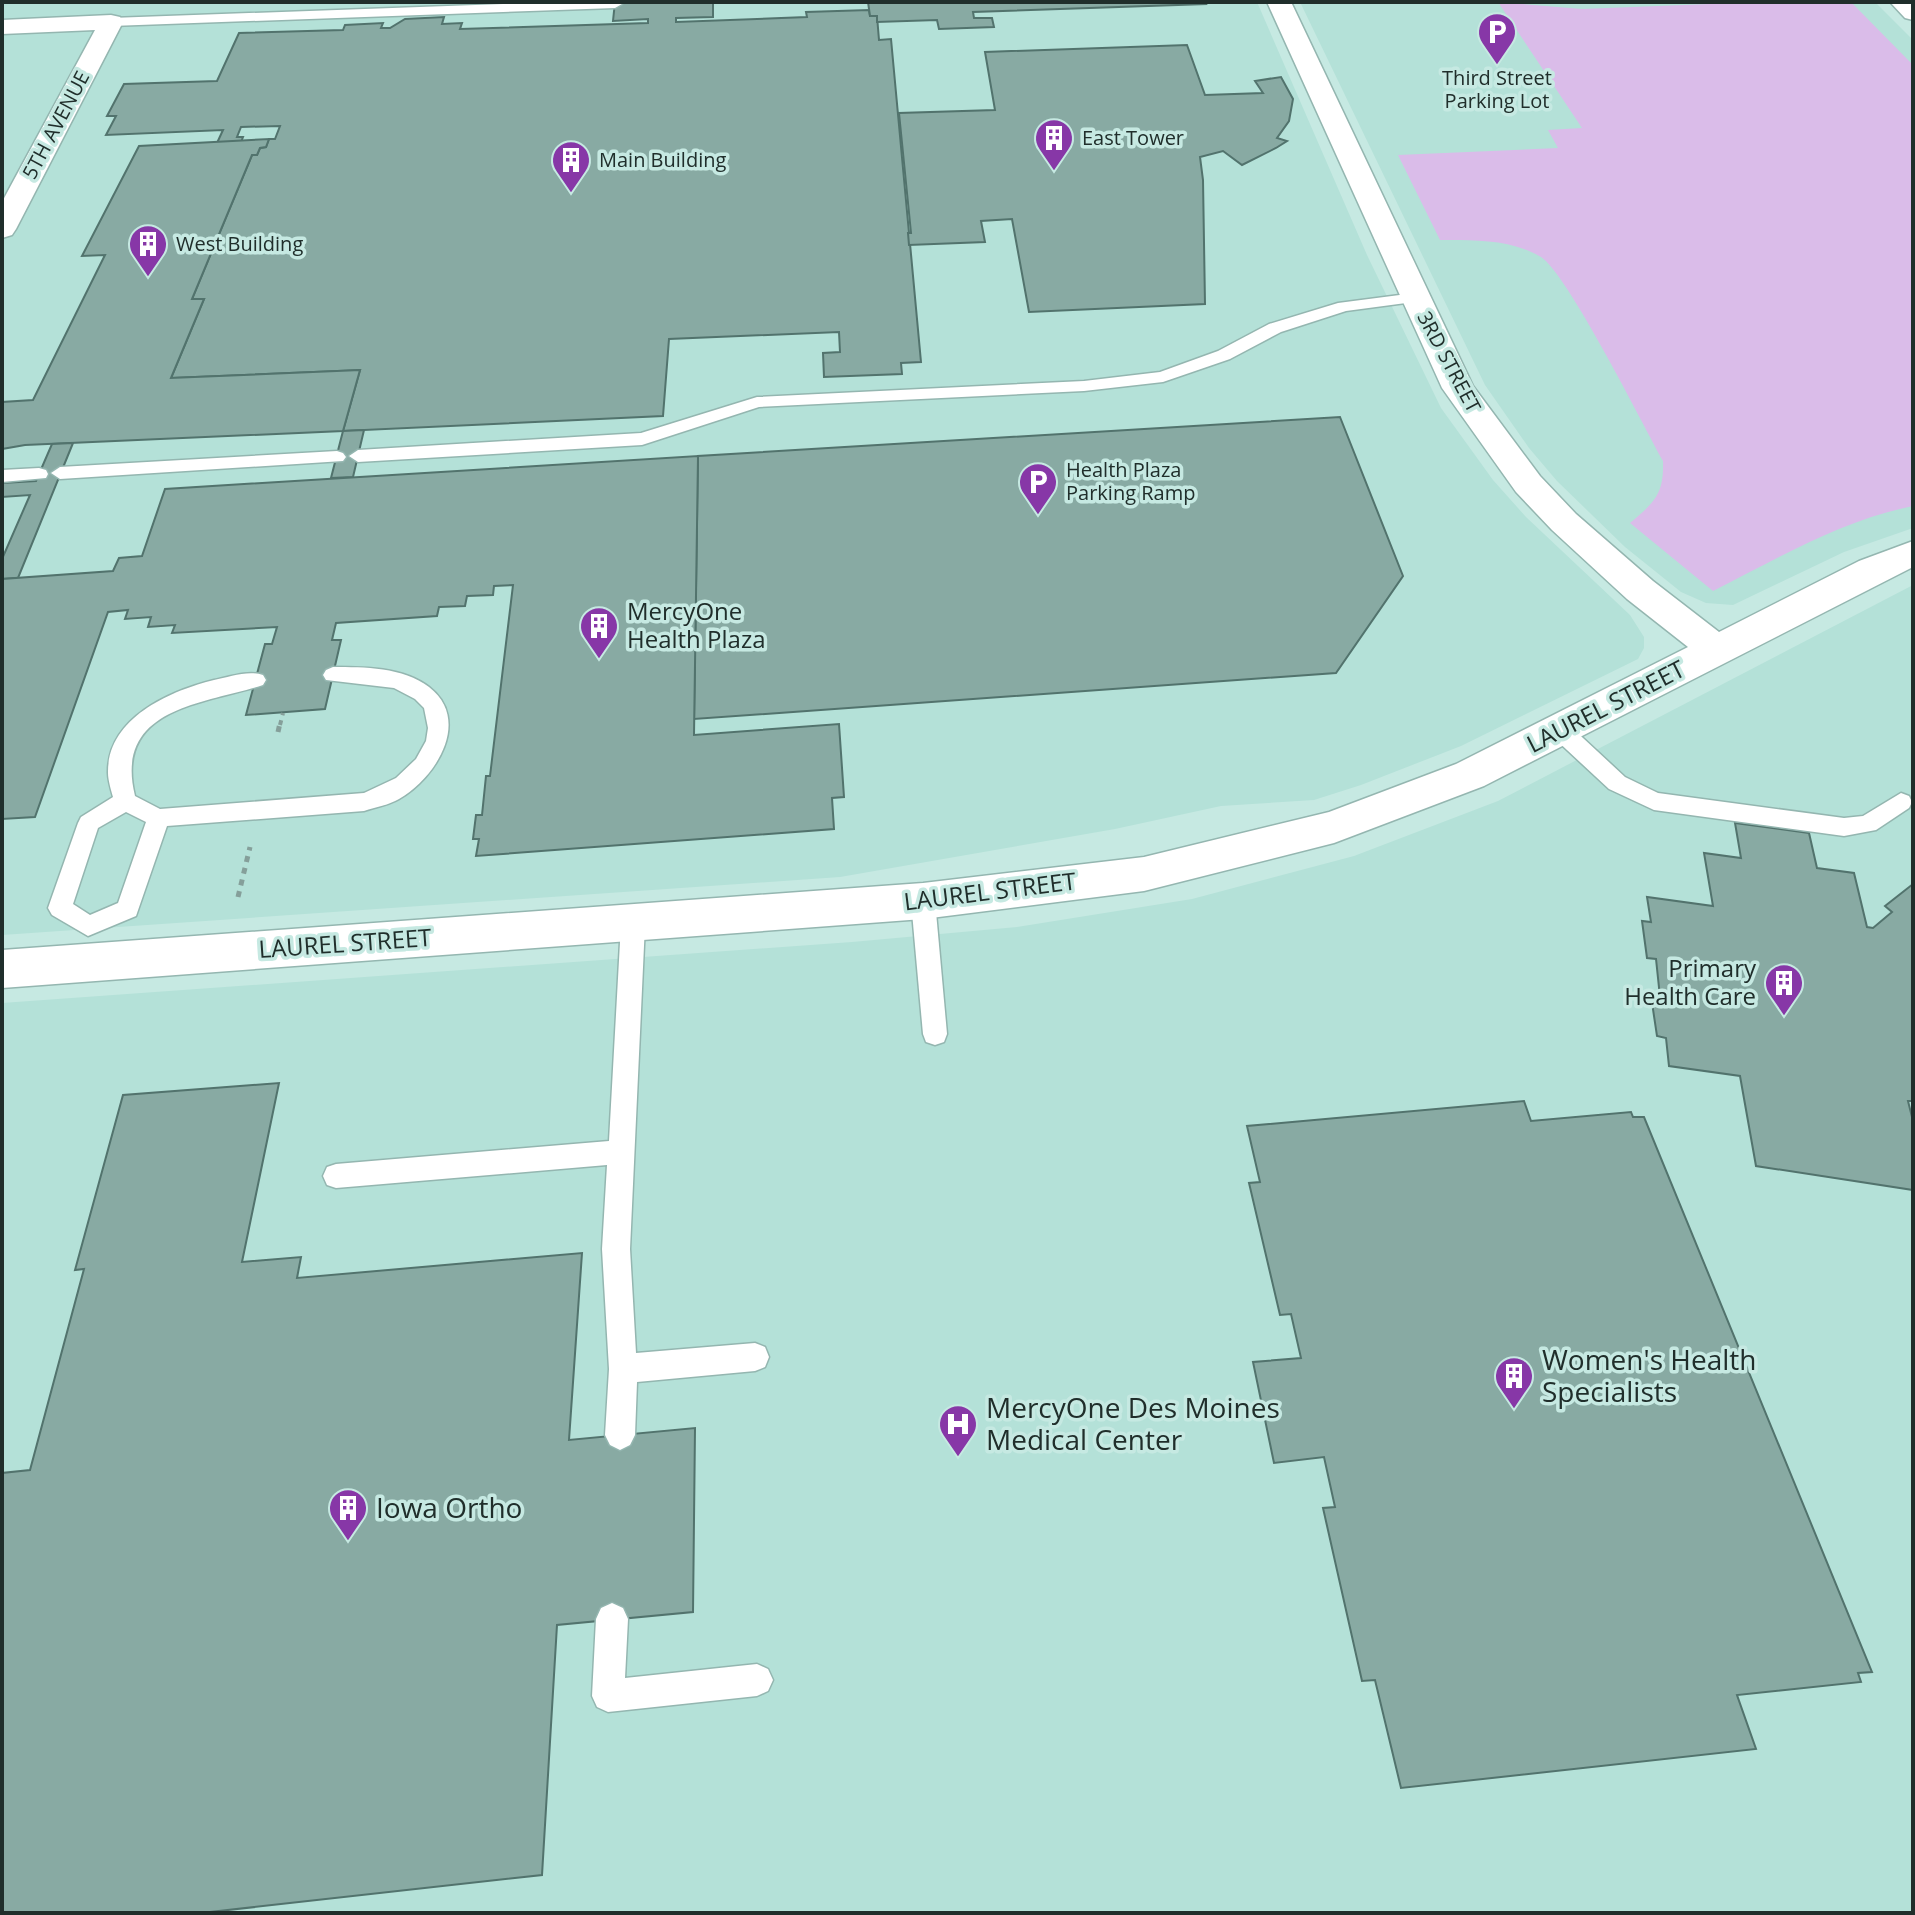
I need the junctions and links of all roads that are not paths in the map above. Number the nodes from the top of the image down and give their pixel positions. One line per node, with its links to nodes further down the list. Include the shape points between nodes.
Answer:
1 (1279, 2): 9 (street, 3RD STREET)
2 (1902, 2): 5 (street)
3 (615, 4): 4 (lane)
4 (428, 6): 6 (lane)
5 (1913, 13)
6 (111, 22): 7 (street); 8 (street, 5TH AVENUE)
7 (2, 27)
8 (2, 229)
9 (1415, 298): 10 (lane, via 1344,306 1275,328 1224,355 1163,377 1084,386 757,402 642,439); 16 (street, 3RD STREET, via 1458,388 1528,484 1598,553)
10 (358, 456)
11 (337, 457): 12 (lane)
12 (60, 473)
13 (39, 474): 14 (lane)
14 (2, 476)
15 (1913, 553): 16 (street, LAUREL STREET)
16 (1717, 650): 19 (street, LAUREL STREET)
17 (333, 675): 22 (lane, via 378,675 407,686 432,704 439,721 437,741 412,778 392,793 364,802)
18 (256, 680): 20 (lane, via 222,683 190,694 135,729 120,756 118,784)
19 (1561, 731): 21 (lane, via 1617,783 1654,801 1844,827 1868,824); 23 (street, LAUREL STREET, via 1470,775 1334,827 1144,874)
20 (125, 801): 22 (lane); 25 (lane, via 89,823 60,908)
21 (1901, 802)
22 (158, 818): 25 (lane, via 128,909)
23 (923, 901): 24 (street, LAUREL STREET); 27 (lane)
24 (633, 924): 25 (street, LAUREL STREET); 28 (lane)
25 (82, 945): 26 (street, LAUREL STREET)
26 (2, 969)
27 (935, 1034)
28 (621, 1152): 29 (lane); 31 (lane, via 616,1249)
29 (336, 1176)
30 (755, 1357): 31 (lane)
31 (623, 1369): 32 (lane)
32 (620, 1435)
33 (612, 1619): 34 (lane, via 608,1696)
34 (757, 1680)

